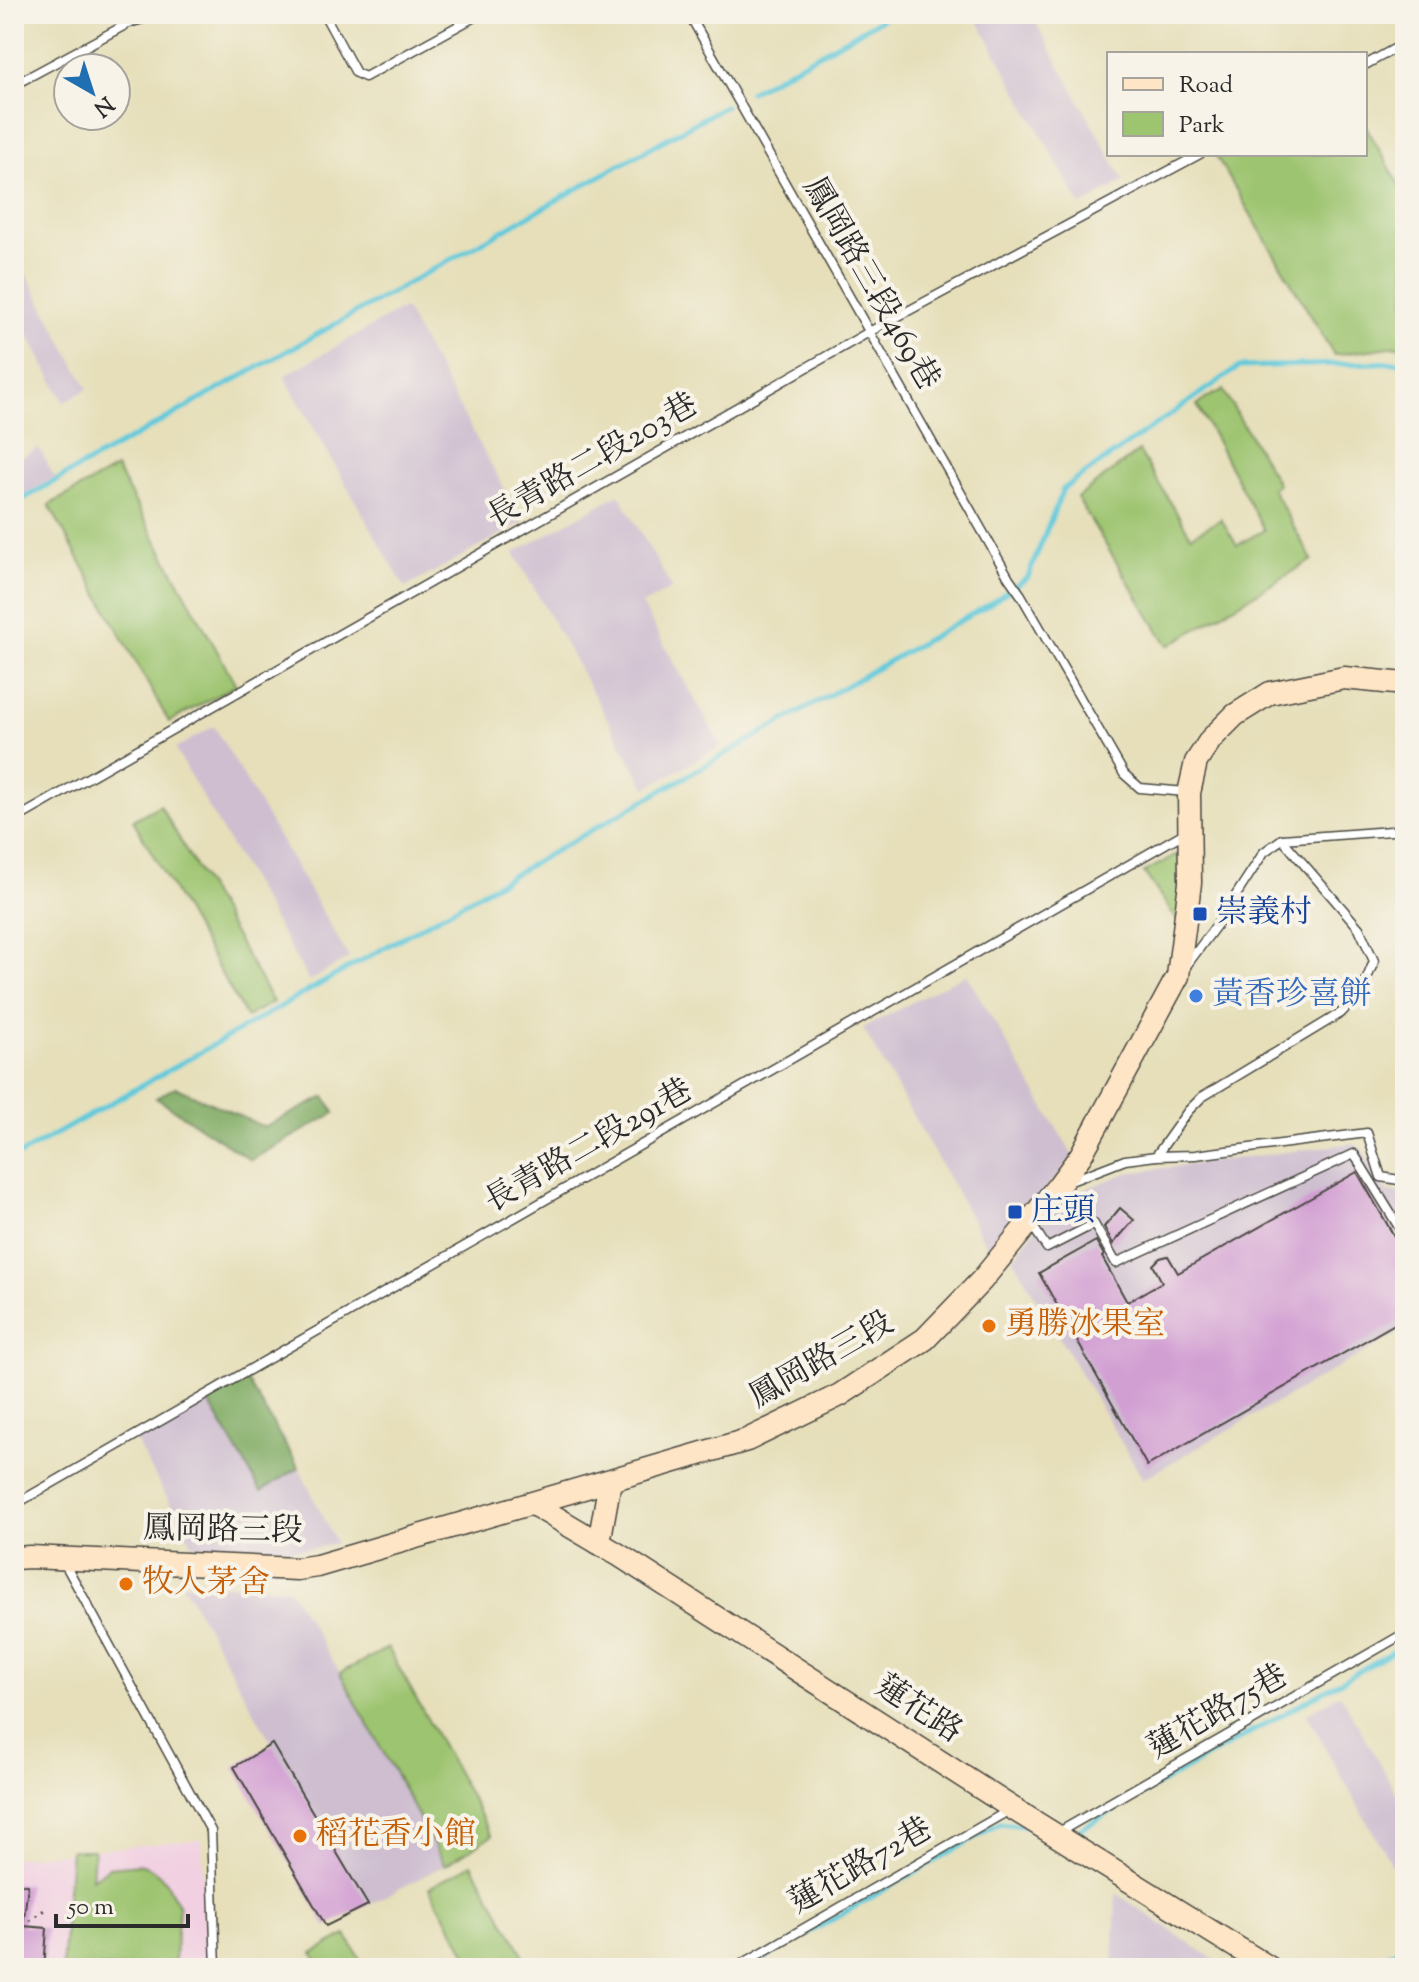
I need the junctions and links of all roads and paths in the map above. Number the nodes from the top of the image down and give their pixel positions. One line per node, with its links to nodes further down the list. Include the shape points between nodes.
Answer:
1 (160, 14): 7 (lane, via 129,23)
2 (324, 14): 3 (lane, via 356,73 365,77)
3 (480, 14)
4 (689, 14): 9 (lane, 鳳岡路三段469巷)
5 (1405, 43): 6 (lane)
6 (1367, 64)
7 (14, 85)
8 (1196, 156): 9 (lane, 長青路二段203巷)
9 (869, 332): 11 (lane, 鳳岡路三段469巷, via 1124,774 1140,788); 12 (lane, 長青路二段203巷)
10 (1405, 684): 11 (street, 鳳岡路三段, via 1344,678 1270,693 1235,715 1211,739 1196,762)
11 (1189, 793): 13 (street, 鳳岡路三段)
12 (14, 820)
13 (1189, 830): 16 (street, 鳳岡路三段, via 1190,883); 24 (lane, 長青路二段291巷)
14 (1405, 830): 15 (lane)
15 (1282, 839): 16 (lane, via 1264,852); 17 (lane, via 1359,928 1374,961 1362,991 1341,1013 1202,1097)
16 (1178, 976): 19 (street, 鳳岡路三段, via 1081,1155)
17 (1156, 1156): 18 (lane, via 1367,1133 1381,1177); 19 (lane, via 1125,1160)
18 (1405, 1181)
19 (1059, 1185): 20 (street, 鳳岡路三段)
20 (1030, 1222): 21 (lane, via 1047,1248 1094,1224 1116,1263 1354,1154); 22 (street, 鳳岡路三段, via 925,1339 840,1395 747,1440)
21 (1405, 1237)
22 (610, 1481): 23 (street, 鳳岡路三段); 25 (street)
23 (533, 1504): 25 (street, 蓮花路); 27 (street, 鳳岡路三段, via 297,1569)
24 (14, 1505)
25 (599, 1543): 29 (street, 蓮花路)
26 (14, 1558): 27 (street, 鳳岡路三段)
27 (61, 1558): 33 (lane, via 211,1831)
28 (1405, 1633): 30 (lane, 蓮花路75巷)
29 (1012, 1808): 30 (street, 蓮花路); 34 (lane, 蓮花路72巷)
30 (1055, 1834): 35 (street, 蓮花路)
31 (44, 1910): 32 (path)
32 (23, 1926)
33 (216, 1968)
34 (735, 1968)
35 (1270, 1968)

